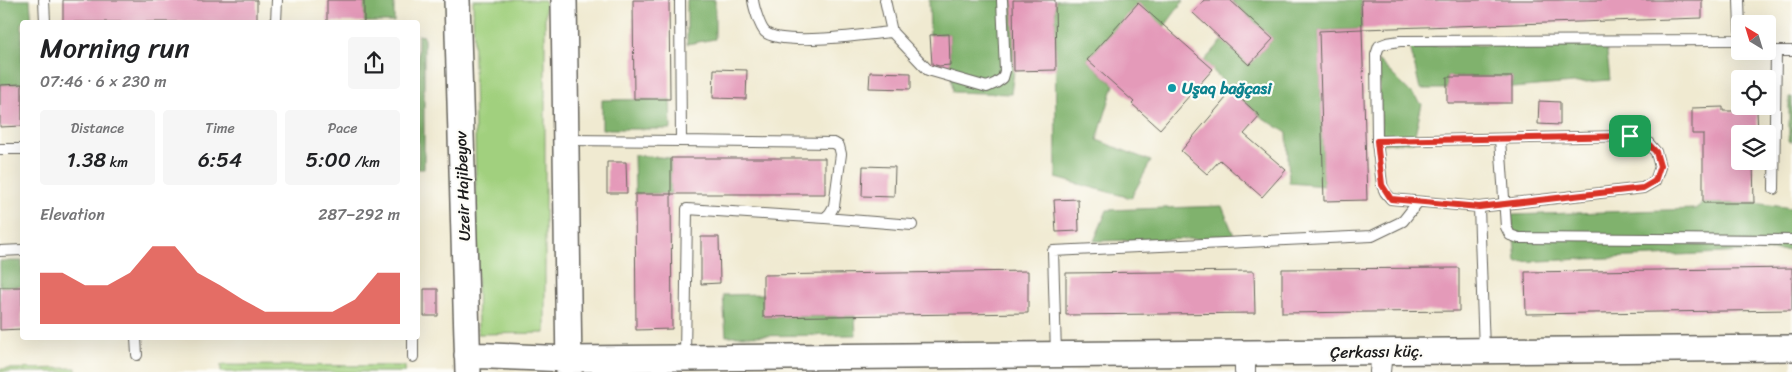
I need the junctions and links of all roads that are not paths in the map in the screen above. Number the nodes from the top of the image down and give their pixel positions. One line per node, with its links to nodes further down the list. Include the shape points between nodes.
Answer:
1 (44, 0): 11 (lane)
2 (277, 0): 12 (lane)
3 (457, 0): 43 (street, Uzeir Hajibeyov)
4 (564, 0): 19 (street)
5 (680, 0): 20 (lane)
6 (753, 0): 13 (lane, via 765,32 779,39)
7 (885, 0): 13 (lane)
8 (1002, 0): 13 (lane, via 1005,72 1003,78 987,87 928,70)
9 (1739, 0): 10 (lane)
10 (1740, 15)
11 (45, 20)
12 (276, 20)
13 (892, 32)
14 (1731, 40): 21 (lane, via 1386,43 1379,46 1376,55)
15 (1776, 50): 16 (lane)
16 (1792, 51)
17 (1772, 60): 24 (lane)
18 (1500, 139): 21 (lane); 26 (lane); 26 (lane, via 1630,136 1645,140 1656,152 1660,166 1655,181 1643,188)
19 (566, 140): 20 (lane); 45 (street)
20 (681, 141): 28 (lane, via 834,143 839,146 841,154 834,206)
21 (1377, 141): 25 (lane, via 1385,192 1391,199)
22 (0, 149): 23 (lane)
23 (20, 149)
24 (1774, 189)
25 (1418, 202): 27 (lane); 37 (lane, via 1403,221 1372,236 1053,251)
26 (1504, 204): 27 (lane); 30 (lane, via 1506,227 1510,235 1519,238)
27 (1479, 207): 36 (lane)
28 (825, 218): 29 (lane); 40 (lane, via 687,209)
29 (912, 225)
30 (1792, 240)
31 (20, 250): 32 (lane)
32 (0, 251)
33 (136, 340): 38 (lane)
34 (413, 340): 39 (lane)
35 (1792, 348): 36 (street, Çerkassı küç.)
36 (1484, 350): 42 (street, Çerkassı küç.)
37 (1056, 354): 41 (street, Çerkassı küç.); 44 (street, Çerkassı küç.)
38 (136, 355)
39 (413, 357)
40 (685, 358): 44 (street, Çerkassı küç.); 45 (street, Çerkassı küç.)
41 (1244, 362): 42 (street, Çerkassı küç.)
42 (1381, 362)
43 (467, 364): 45 (street, Çerkassı küç.)
44 (960, 364)
45 (569, 365)

